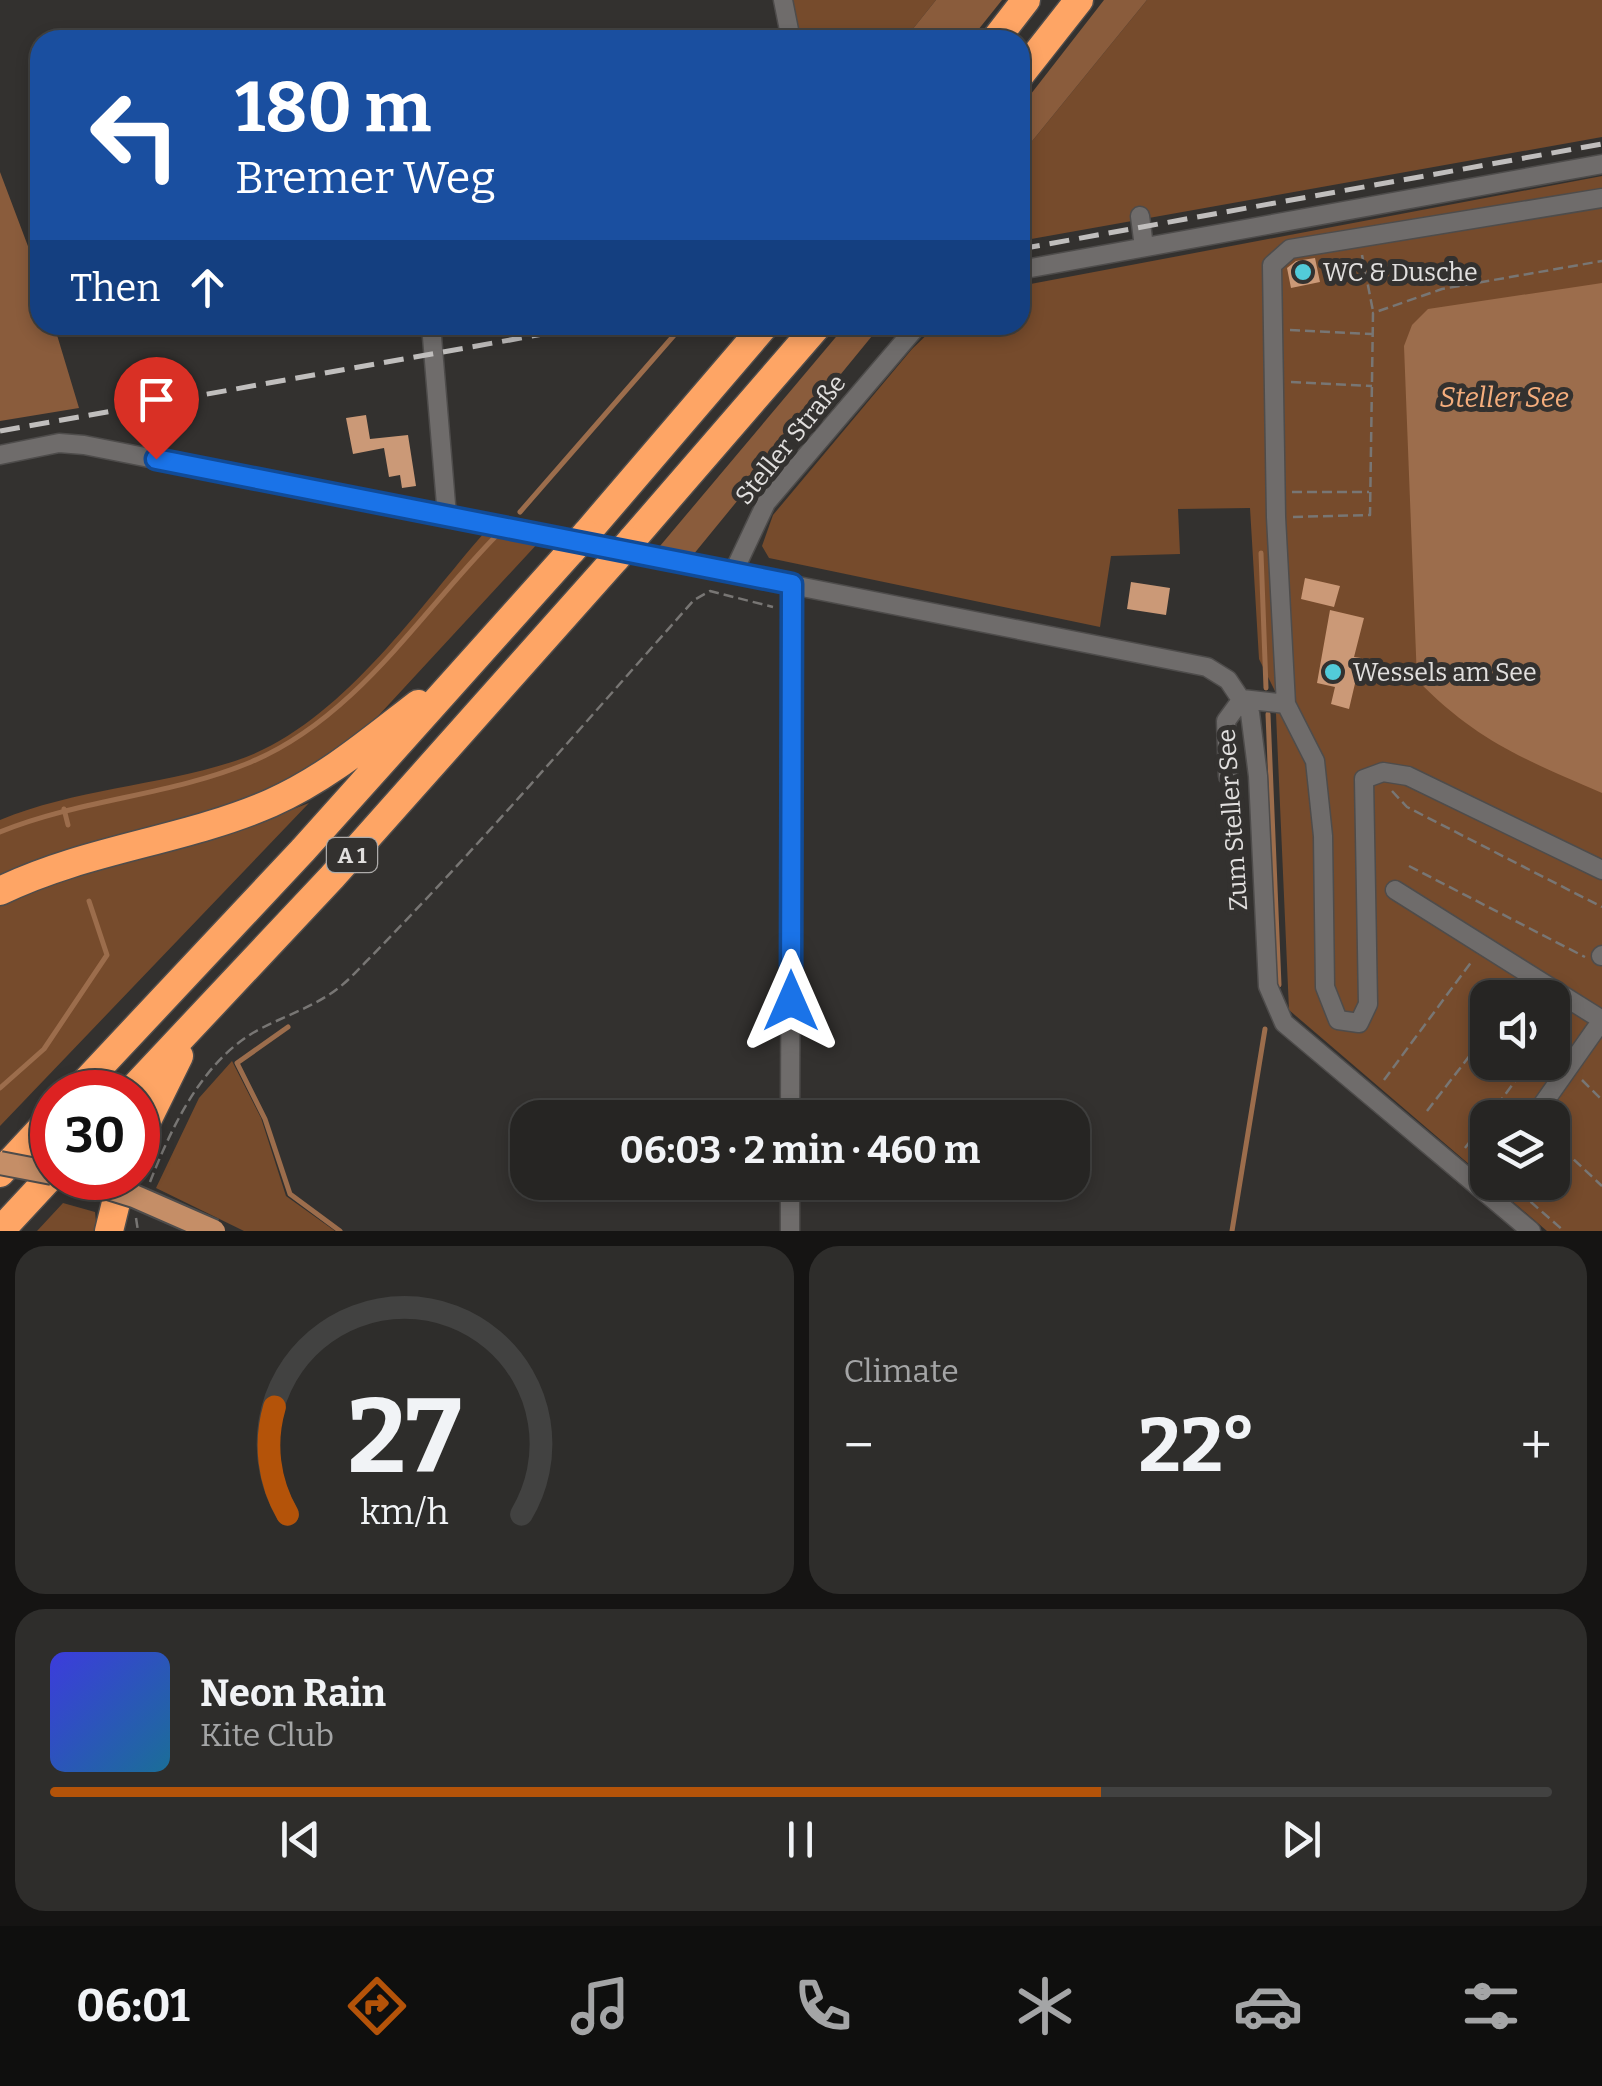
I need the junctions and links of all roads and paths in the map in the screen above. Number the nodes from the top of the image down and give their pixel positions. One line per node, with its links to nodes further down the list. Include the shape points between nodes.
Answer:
1 (784, 0): 4 (street)
2 (1026, 0): 5 (highway)
3 (1079, 0): 6 (highway)
4 (789, 30)
5 (1002, 30)
6 (1030, 61)
7 (1602, 164): 11 (street)
8 (1602, 198): 10 (street)
9 (1140, 216): 11 (street)
10 (1359, 239): 14 (path); 15 (street, via 1290,249 1272,266)
11 (1144, 247): 13 (street)
12 (1602, 262): 14 (path, via 1442,289)
13 (1030, 268)
14 (1373, 313): 16 (path)
15 (1274, 330): 16 (path); 21 (street)
16 (1373, 334): 22 (path)
17 (432, 335): 26 (street)
18 (756, 335): 31 (highway, A 1)
19 (809, 335): 45 (highway, A 1)
20 (910, 335): 28 (street, Steller Straße, via 766,504)
21 (1274, 381): 22 (path); 24 (street)
22 (1372, 386): 25 (path)
23 (0, 455): 26 (street, via 84,444)
24 (1276, 492): 25 (path); 27 (street)
25 (1370, 492): 27 (path, via 1370,516)
26 (447, 516): 28 (street)
27 (1276, 517): 33 (street)
28 (733, 573): 29 (street, Zum Steller See)
29 (792, 584): 30 (street); 32 (street, Zum Steller See, via 1195,664 1228,680)
30 (793, 612): 54 (street); 61 (path, via 710,591 694,600 346,982 321,1003 258,1030 226,1056 194,1090)
31 (472, 664): 39 (highway, via 350,758 285,796 69,862); 49 (highway, A 1)
32 (1242, 698): 33 (street); 35 (street, via 1226,721); 77 (street, Zum Steller See, via 1258,776 1273,1007 1315,1051)
33 (1286, 704): 34 (street, via 1315,761 1325,987 1338,1020 1358,1023 1368,1004 1364,779)
34 (1383, 772): 37 (street, via 1408,776); 40 (path, via 1407,807)
35 (1228, 776)
36 (1408, 866): 42 (path, via 1596,962)
37 (1602, 870)
38 (1395, 890): 41 (street)
39 (0, 891)
40 (1602, 908)
41 (1483, 945): 43 (street); 52 (path)
42 (1602, 956)
43 (1574, 1003): 44 (path); 46 (street)
44 (1570, 1008)
45 (199, 1020): 50 (highway, A 1); 53 (highway)
46 (1602, 1020): 48 (street)
47 (1470, 1055): 56 (path)
48 (1570, 1065)
49 (96, 1070)
50 (151, 1070)
51 (1570, 1070): 55 (path)
52 (1384, 1080)
53 (160, 1096)
54 (790, 1100)
55 (1602, 1100)
56 (1427, 1111)
57 (30, 1141): 64 (highway)
58 (1470, 1141): 59 (path)
59 (1465, 1148)
60 (1570, 1156): 65 (path)
61 (160, 1160)
62 (0, 1163): 63 (main road, bridge)
63 (30, 1169)
64 (0, 1173)
65 (1602, 1186)
66 (30, 1198): 72 (highway)
67 (117, 1200): 73 (highway)
68 (143, 1200): 75 (main road, bridge)
69 (790, 1200): 76 (street)
70 (1529, 1200): 78 (path)
71 (136, 1218): 74 (path)
72 (0, 1231)
73 (110, 1231)
74 (138, 1231)
75 (214, 1231)
76 (790, 1231)
77 (1531, 1231)
78 (1564, 1231)

